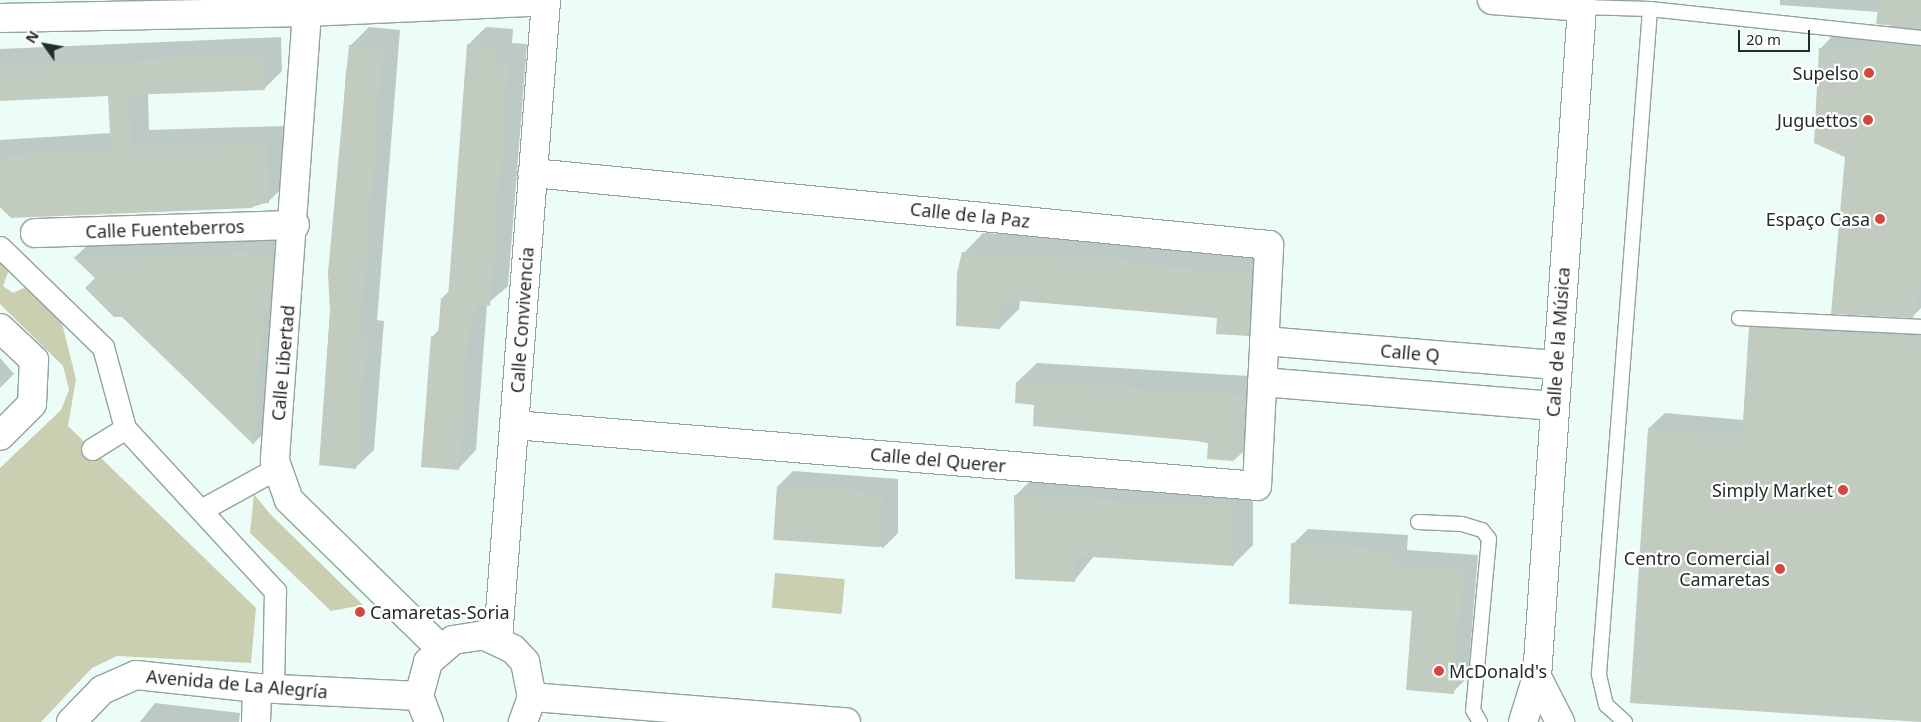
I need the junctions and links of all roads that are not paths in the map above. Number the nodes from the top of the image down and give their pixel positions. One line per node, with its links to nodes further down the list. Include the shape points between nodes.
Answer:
1 (546, 0): 6 (street); 9 (street, Calle Convivencia)
2 (1492, 0): 3 (street)
3 (1583, 3): 5 (lane); 17 (street, Calle de la Música)
4 (78, 6): 6 (street); 7 (street)
5 (1650, 9): 8 (lane); 42 (lane, via 1599,674 1606,705)
6 (307, 12): 10 (street, Calle Libertad)
7 (0, 18)
8 (1921, 38)
9 (533, 173): 16 (street, Calle de la Paz, via 1269,244); 20 (street, Calle Convivencia)
10 (295, 225): 11 (street, Calle Fuenteberros); 24 (street, Calle Libertad)
11 (35, 234)
12 (0, 247): 21 (street, via 102,347)
13 (1739, 318): 14 (lane)
14 (1921, 327)
15 (0, 328): 22 (street, via 34,360 32,404)
16 (1264, 341): 17 (street, Calle Q); 18 (street, Calle de la Paz)
17 (1556, 366): 19 (street, Calle de la Música)
18 (1262, 382): 19 (street); 20 (street, Calle del Querer, via 1257,486)
19 (1554, 406): 29 (street, Calle de la Música)
20 (514, 425): 27 (street, Calle Convivencia)
21 (125, 428): 23 (street); 25 (street)
22 (0, 436)
23 (92, 449)
24 (277, 468): 25 (street); 28 (street, Calle Libertad, via 288,500)
25 (200, 510): 30 (street, via 275,591)
26 (1418, 522): 38 (lane, via 1462,524 1482,530 1489,539 1473,710)
27 (498, 640): 28 (street, via 468,636); 32 (street, via 525,662)
28 (440, 648): 31 (street, via 428,662)
29 (1537, 677): 39 (street, Calle de la Música); 41 (street)
30 (265, 688): 31 (street, Avenida de La Alegría); 33 (street, Avenida de La Alegría, via 136,675 102,690); 34 (street)
31 (419, 696): 35 (street)
32 (532, 697): 36 (street); 37 (street)
33 (71, 722)
34 (256, 722)
35 (429, 722)
36 (523, 722)
37 (846, 722)
38 (1480, 722)
39 (1522, 722): 40 (street)
40 (1541, 722)
41 (1560, 722)
42 (1625, 722)

